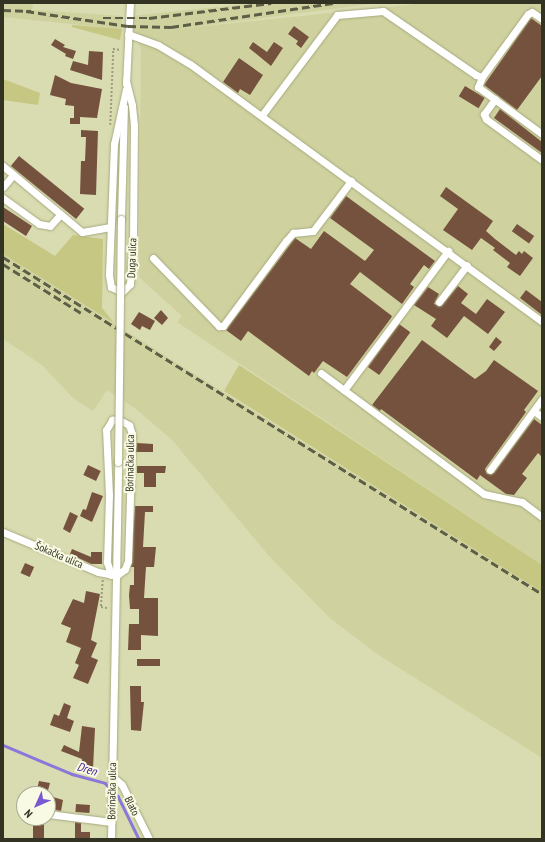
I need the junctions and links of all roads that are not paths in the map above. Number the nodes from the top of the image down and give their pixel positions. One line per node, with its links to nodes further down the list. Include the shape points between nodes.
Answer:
1 (130, 3): 3 (street, Duga ulica)
2 (542, 19): 4 (street, via 532,12 528,14)
3 (128, 34): 5 (street, Duga ulica); 8 (street, via 169,51)
4 (482, 76): 7 (street, via 477,85); 8 (street, via 476,76 383,11 341,14 332,20)
5 (126, 81): 6 (street, Duga ulica); 18 (street, Duga ulica, via 134,126 133,240 130,284 122,292 115,290 110,283)
6 (126, 90): 17 (street, Duga ulica); 18 (street, Duga ulica, via 114,144)
7 (495, 99): 9 (street); 10 (street, via 484,114 486,119)
8 (262, 115): 13 (street)
9 (542, 134)
10 (542, 160)
11 (3, 166): 12 (street)
12 (13, 175): 14 (street); 16 (street)
13 (351, 180): 19 (street); 20 (street, via 313,232 293,233 223,326 219,326)
14 (3, 187)
15 (3, 198): 16 (street, via 39,224 50,226)
16 (60, 215): 18 (street, via 82,232)
17 (121, 218): 32 (street, Borinačka ulica, bridge, via 118,462)
18 (111, 227)
19 (448, 251): 21 (street); 25 (street)
20 (153, 258)
21 (467, 265): 22 (street); 23 (street)
22 (440, 302)
23 (542, 322)
24 (321, 373): 25 (street)
25 (344, 390): 30 (street, via 484,494 522,502)
26 (542, 399): 27 (street)
27 (534, 411): 28 (street); 29 (street)
28 (542, 417)
29 (490, 470)
30 (542, 517)
31 (3, 532): 32 (street, Šokačka ulica)
32 (113, 575): 32 (street, Borinačka ulica, via 125,569 128,561 132,434 129,425 118,419 112,420 106,430 109,495 107,562); 33 (street, Borinačka ulica)
33 (112, 779): 35 (street, Borinačka ulica); 37 (street, Blato, via 122,785)
34 (56, 815): 35 (street)
35 (111, 822): 36 (street, Borinačka ulica)
36 (111, 839)
37 (149, 839)

